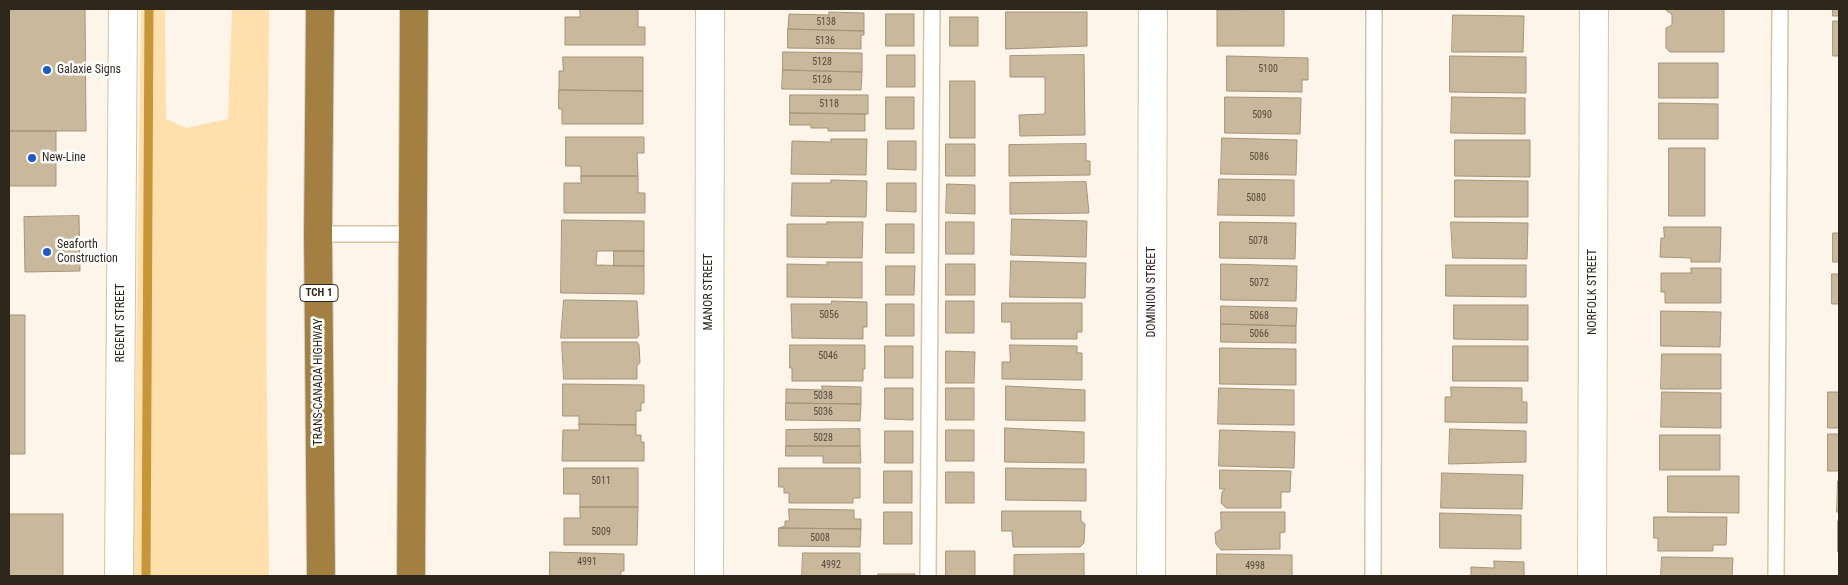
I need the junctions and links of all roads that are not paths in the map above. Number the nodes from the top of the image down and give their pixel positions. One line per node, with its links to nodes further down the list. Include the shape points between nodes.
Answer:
1 (123, 9): 12 (street, REGENT STREET)
2 (320, 9): 10 (highway, TRANS-CANADA HIGHWAY / TCH 1)
3 (414, 9): 11 (highway)
4 (710, 9): 15 (street, MANOR STREET)
5 (932, 9): 16 (lane)
6 (1153, 9): 17 (street, DOMINION STREET)
7 (1374, 9): 18 (lane)
8 (1594, 9): 19 (street, NORFOLK STREET)
9 (1780, 9): 20 (lane)
10 (318, 234): 11 (lane); 13 (highway, TRANS-CANADA HIGHWAY / TCH 1)
11 (414, 234): 14 (highway)
12 (119, 576)
13 (321, 576)
14 (411, 576)
15 (708, 576)
16 (928, 576)
17 (1151, 576)
18 (1373, 576)
19 (1592, 576)
20 (1776, 576)

